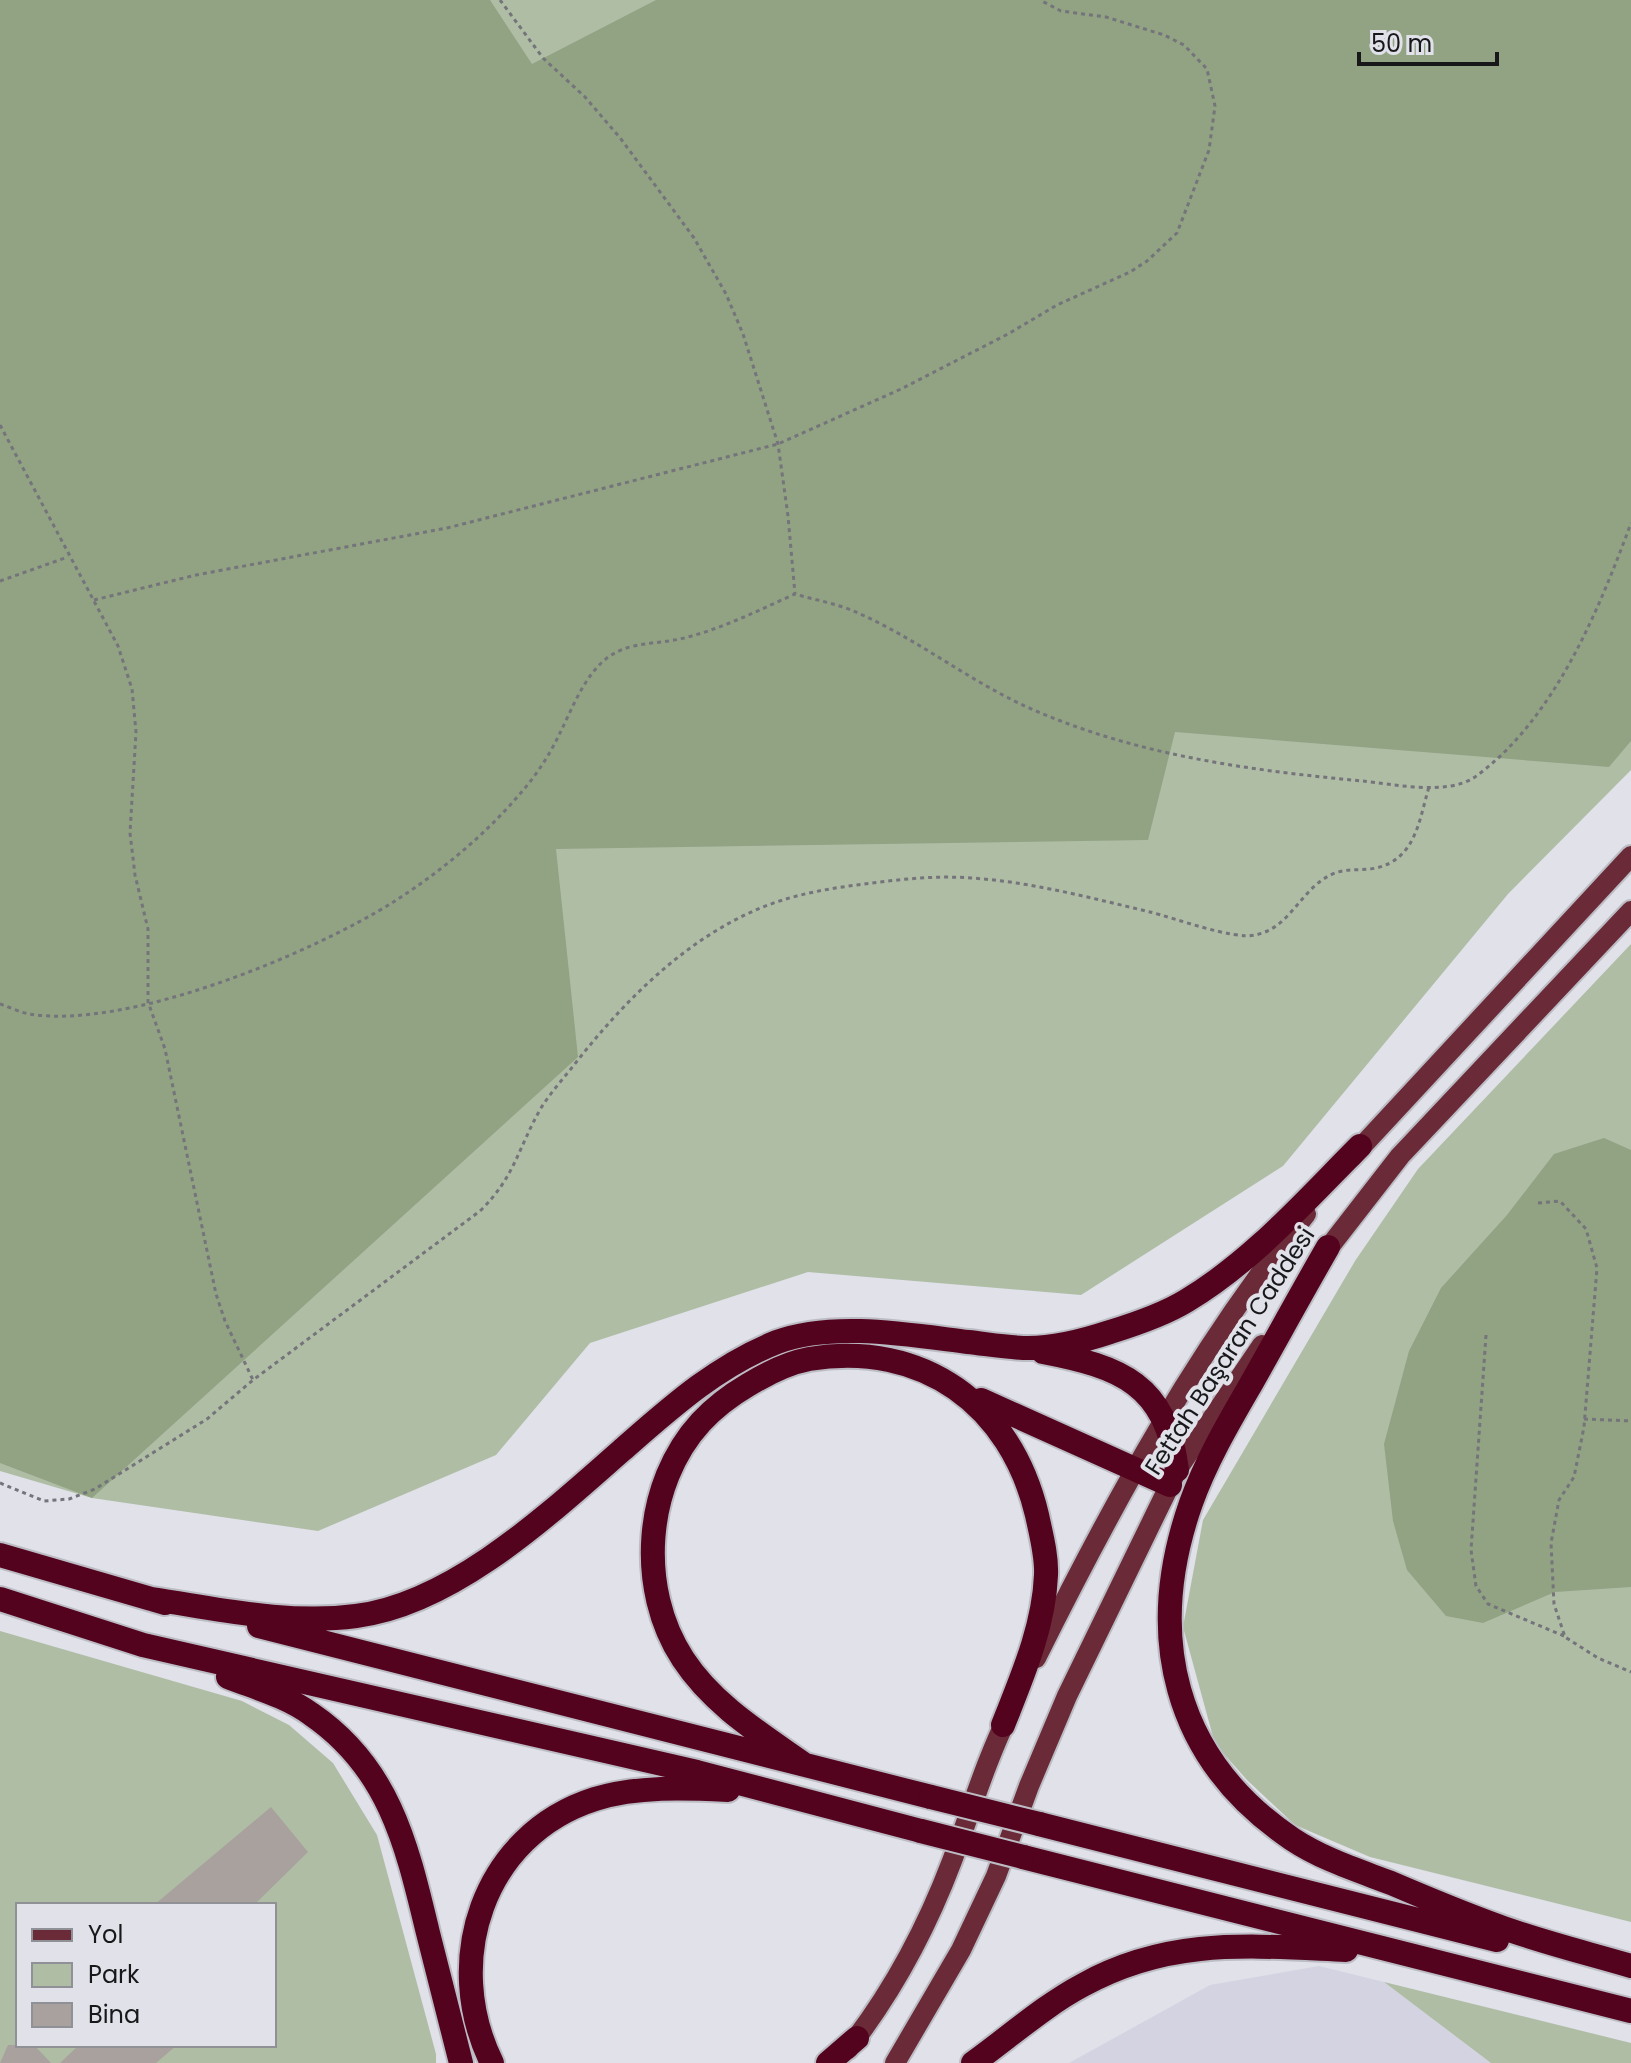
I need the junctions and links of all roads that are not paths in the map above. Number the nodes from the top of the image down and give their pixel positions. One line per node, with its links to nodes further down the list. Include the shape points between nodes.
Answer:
1 (1631, 856): 3 (main road)
2 (1631, 911): 4 (main road, Fettah Başaran Caddesi, via 1400,1156)
3 (1360, 1146): 5 (highway, via 1270,1236 1185,1302 1092,1338); 7 (main road, via 1288,1236)
4 (1328, 1247): 9 (main road, Fettah Başaran Caddesi); 18 (highway, via 1234,1413 1191,1502 1169,1607 1171,1659 1184,1706 1206,1751 1233,1787 1269,1822 1314,1852 1500,1927)
5 (1025, 1348): 7 (highway, via 1113,1370 1141,1388); 12 (highway, via 899,1332 854,1332 783,1340 750,1353 673,1406 473,1571 388,1610 296,1618)
6 (968, 1395): 8 (highway); 14 (highway, via 990,1416 1022,1467 1046,1572 1042,1610); 15 (highway, via 924,1371 876,1357 807,1359 766,1374 728,1397 701,1422 668,1475 657,1509 655,1590 682,1657 704,1687 742,1721)
7 (1165, 1420): 8 (main road); 9 (highway, via 1173,1441)
8 (1136, 1469): 9 (highway); 14 (main road)
9 (1174, 1478): 26 (main road, Fettah Başaran Caddesi, via 1067,1696 961,1950)
10 (0, 1555): 12 (highway)
11 (0, 1599): 13 (highway)
12 (152, 1599): 15 (highway)
13 (143, 1645): 16 (highway); 22 (highway, via 285,1699 331,1729 369,1768 405,1845)
14 (1003, 1725): 21 (main road, via 951,1865 892,1985)
15 (805, 1765): 19 (highway, bridge)
16 (768, 1792): 17 (highway, bridge); 23 (highway, via 624,1792 592,1800 528,1837 487,1892 475,1922 469,1978 472,2008)
17 (1396, 1952): 20 (highway); 27 (highway, via 1203,1947 1157,1954 1081,1986)
18 (1631, 1966)
19 (1631, 1974)
20 (1631, 2011)
21 (857, 2038): 24 (highway); 25 (main road)
22 (461, 2063)
23 (492, 2063)
24 (828, 2063)
25 (837, 2063)
26 (895, 2063)
27 (973, 2063)

